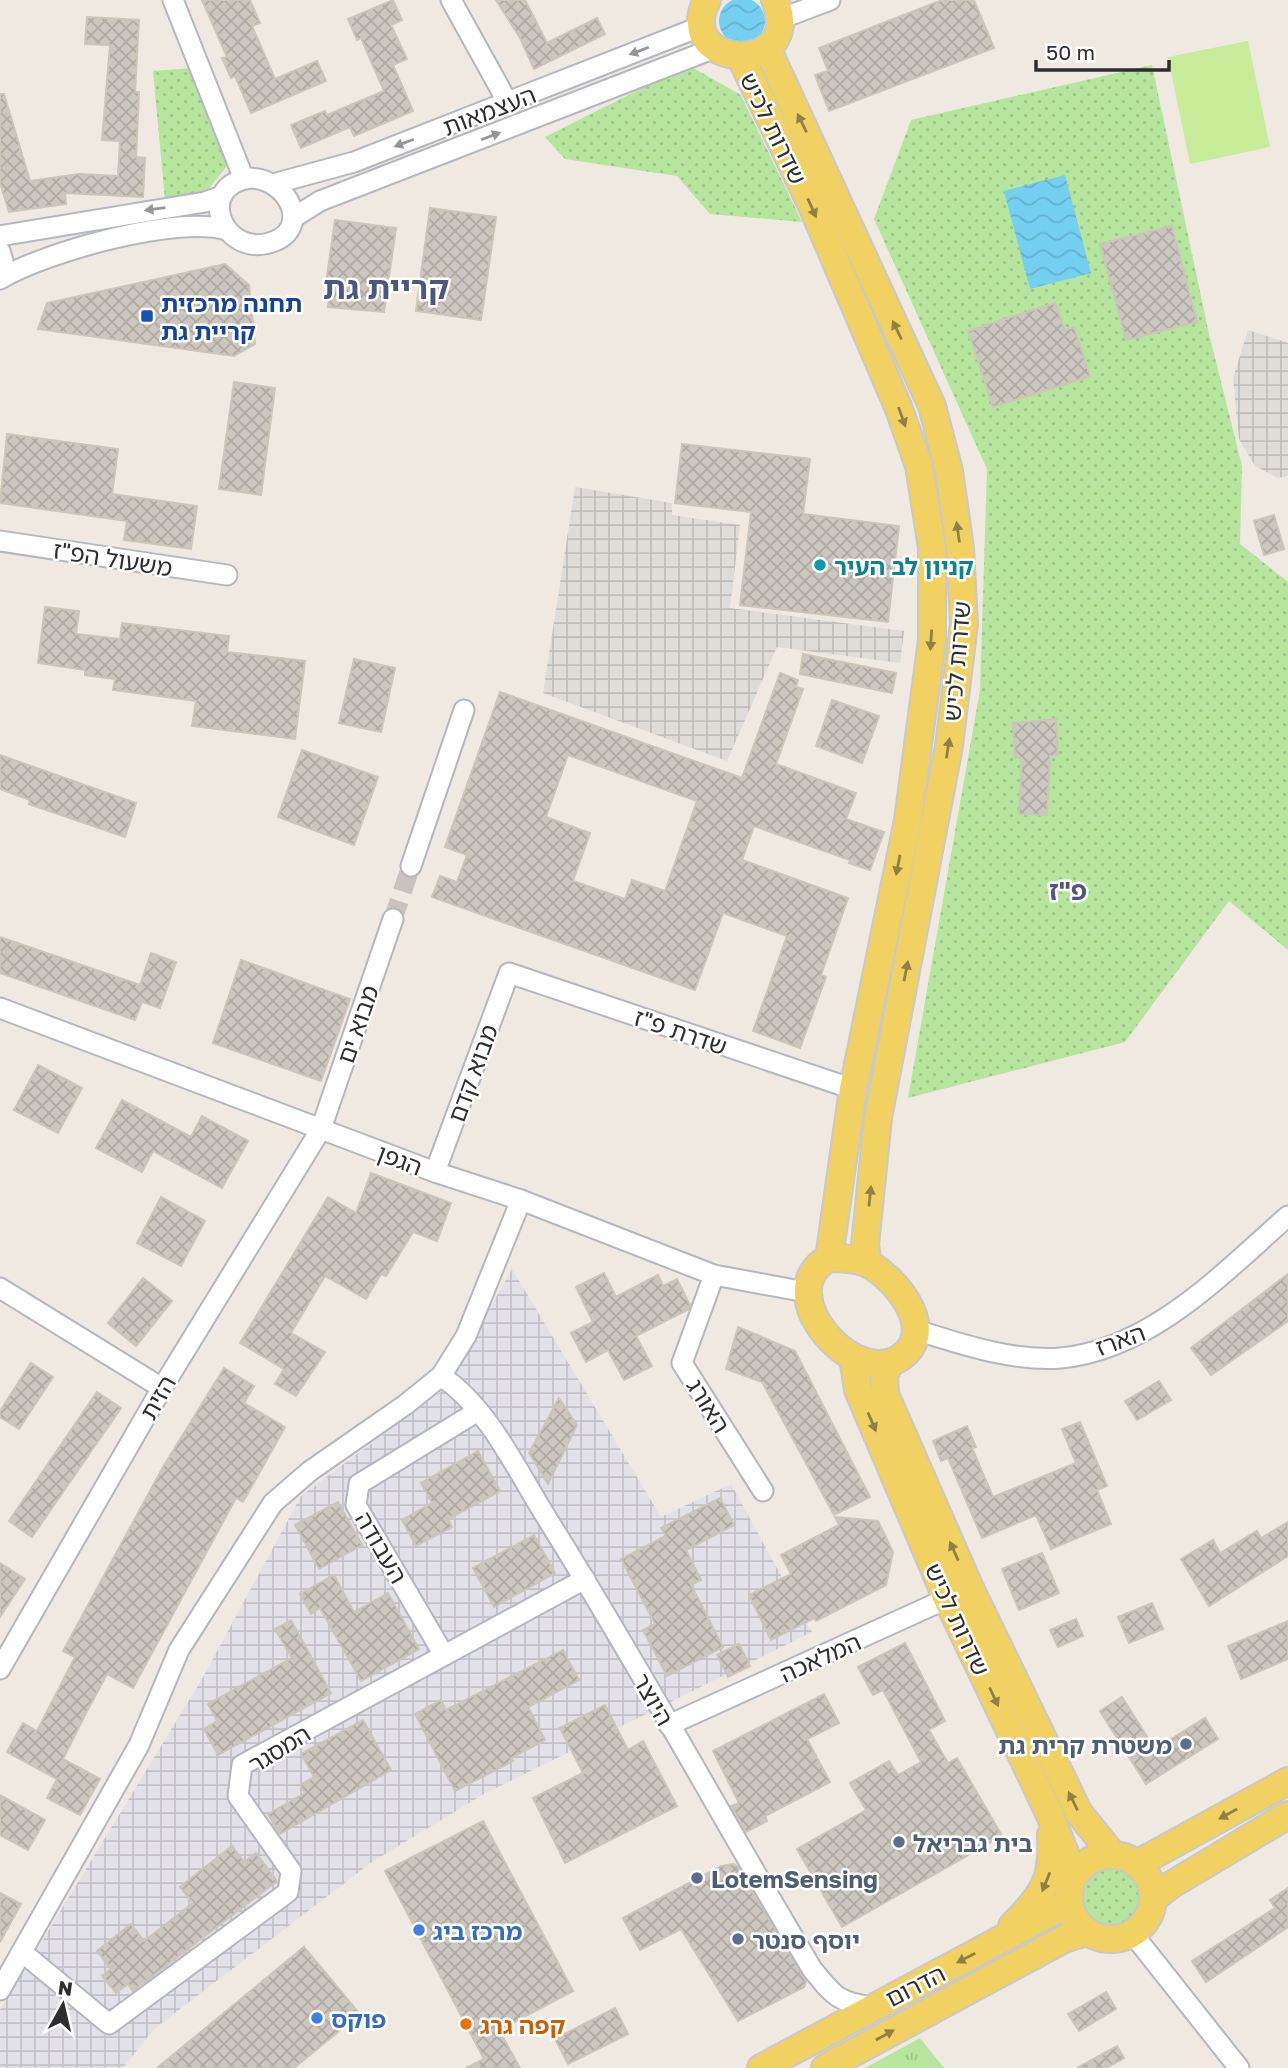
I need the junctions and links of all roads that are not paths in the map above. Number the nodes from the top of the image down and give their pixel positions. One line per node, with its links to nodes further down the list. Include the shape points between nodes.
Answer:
1 (173, 0): 10 (street)
2 (451, 0): 9 (street)
3 (707, 0): 6 (main road)
4 (830, 0): 5 (street)
5 (778, 9): 7 (main road, via 779,30)
6 (709, 37): 8 (main road); 9 (street, העצמאות, one-way to 9); 13 (street, העצמאות, one-way to 6, via 320,201)
7 (766, 48): 8 (main road); 31 (main road, שדרות לכיש, one-way to 7, via 865,1245 878,1118 949,746 964,624 960,548 948,462 932,406)
8 (741, 58): 25 (main road, שדרות לכיש, one-way to 25, via 812,206 899,409 919,467 932,547 932,640 908,820)
9 (508, 103): 11 (street, העצמאות, one-way to 11, via 354,162)
10 (244, 179): 11 (street); 12 (street, via 231,185)
11 (273, 184): 13 (street, via 289,199)
12 (222, 197): 14 (street, via 220,219); 15 (street, one-way to 15)
13 (293, 218): 14 (street, via 283,236 266,244 244,242)
14 (227, 230): 17 (street, via 199,225 126,237 37,260)
15 (0, 236)
16 (0, 251): 17 (street)
17 (0, 279)
18 (0, 541): 19 (street, משעול הפ"ז)
19 (227, 575)
20 (464, 710): 21 (street)
21 (411, 866)
22 (393, 919): 26 (street, מבוא ים)
23 (509, 973): 25 (street, שדרת פ"ז); 27 (street, מבוא קדם)
24 (0, 1008): 26 (street, הגפן)
25 (853, 1089): 30 (main road, שדרות לכיש)
26 (321, 1129): 27 (street, הגפן); 39 (street, הזית)
27 (436, 1172): 28 (street, הגפן)
28 (521, 1200): 32 (street, הגפן); 38 (street, via 466,1336)
29 (1288, 1216): 35 (street, הארז, via 1156,1325 1104,1347 1061,1358 1011,1355)
30 (829, 1258): 31 (main road); 34 (main road, via 812,1272)
31 (868, 1264): 35 (main road, via 898,1289)
32 (714, 1275): 34 (street, הגפן); 41 (street, האורג, via 682,1363)
33 (0, 1288): 39 (street)
34 (806, 1292): 36 (main road, via 808,1305 823,1329)
35 (916, 1330): 37 (main road, via 908,1351)
36 (853, 1357): 37 (main road); 43 (main road, שדרות לכיש, one-way to 43, via 858,1390)
37 (890, 1363): 43 (main road, שדרות לכיש, one-way to 37, via 885,1394 884,1375)
38 (441, 1376): 40 (street, היוצר, via 460,1389); 57 (street, via 273,1503 179,1650 139,1745)
39 (162, 1388): 45 (street, הזית)
40 (478, 1411): 42 (street, היוצר); 44 (street, העבודה, via 359,1484 356,1505)
41 (763, 1491)
42 (585, 1579): 44 (street, המסגר); 46 (street, היוצר)
43 (959, 1593): 46 (street, המלאכה); 48 (main road, שדרות לכיש, one-way to 48); 50 (main road, שדרות לכיש, one-way to 43, via 1079,1813)
44 (444, 1656): 57 (street, המסגר, via 242,1765 238,1796 291,1871 288,1892 109,2024)
45 (0, 1669)
46 (668, 1725): 59 (street, היוצר, via 812,1969 838,1999)
47 (1288, 1781): 50 (main road, one-way to 50)
48 (1049, 1815): 51 (main road, שדרות לכיש); 56 (main road, one-way to 56, via 1051,1867 1046,1887)
49 (1288, 1815): 52 (main road)
50 (1125, 1859): 51 (main road, via 1087,1862); 52 (main road, via 1149,1880)
51 (1074, 1876): 53 (main road)
52 (1153, 1899): 55 (main road, via 1143,1924)
53 (1069, 1903): 54 (main road); 56 (main road, הדרום)
54 (1087, 1932): 55 (main road, via 1109,1939); 61 (main road, הדרום, one-way to 54, via 1064,1939)
55 (1132, 1933): 62 (street)
56 (995, 1943): 59 (main road, הדרום, one-way to 59)
57 (22, 1952): 58 (street)
58 (0, 1990)
59 (873, 2007): 60 (main road, הדרום)
60 (761, 2068)
61 (825, 2068)
62 (1239, 2068)

